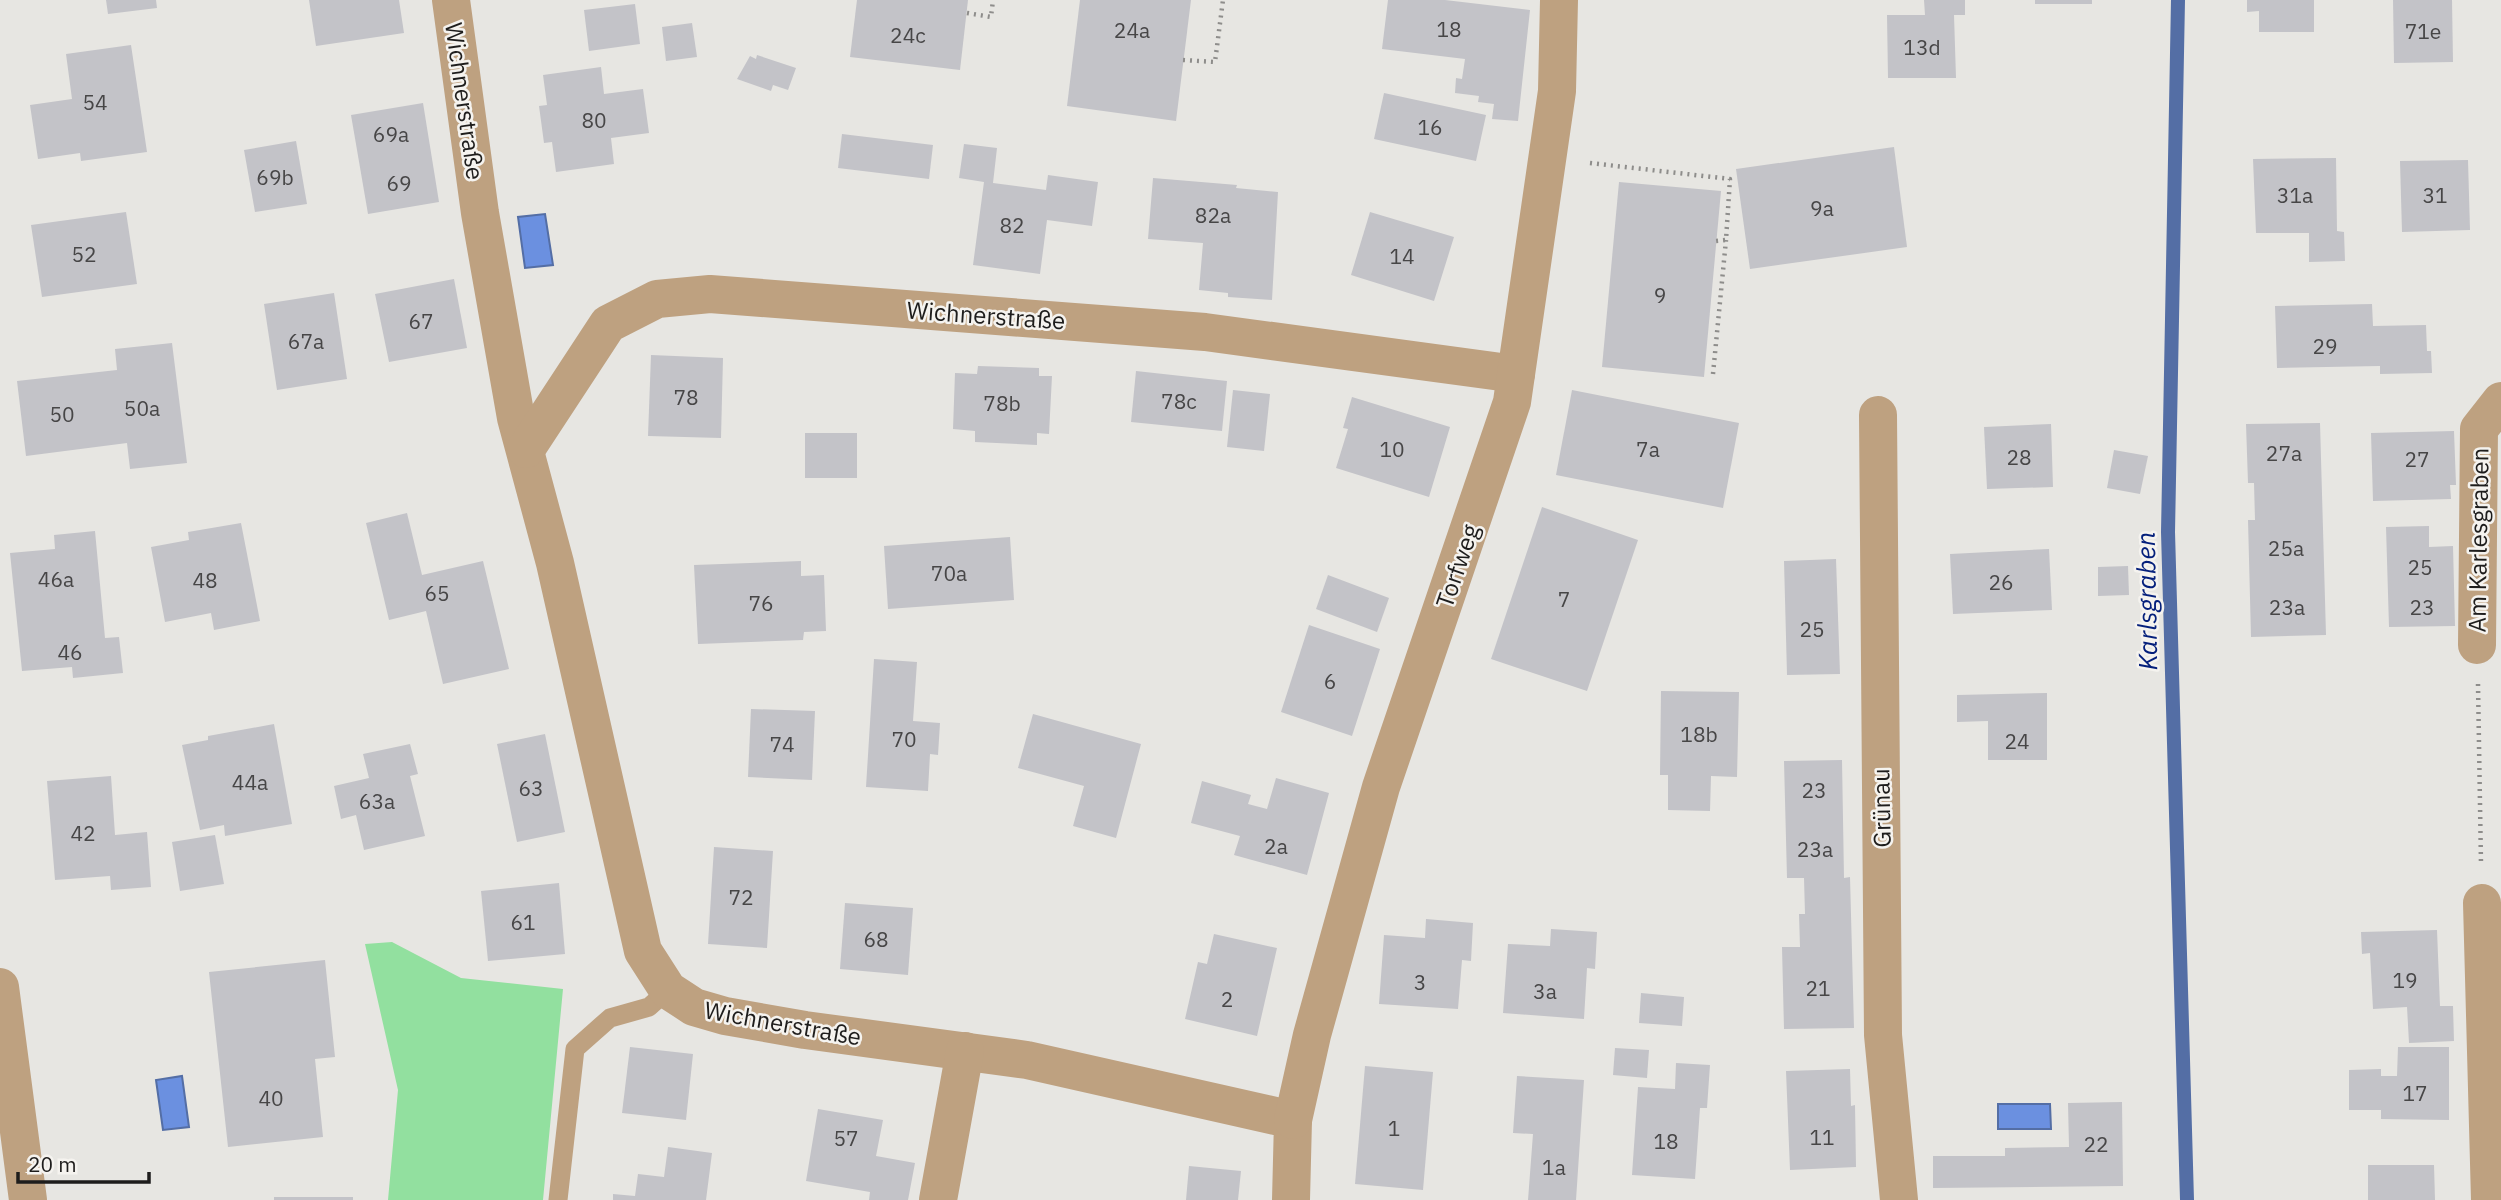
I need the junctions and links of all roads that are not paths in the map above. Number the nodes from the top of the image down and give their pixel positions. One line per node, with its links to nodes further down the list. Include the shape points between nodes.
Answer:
1 (451, 0): 6 (street, Wichnerstraße, via 480,213 516,418)
2 (1559, 0): 3 (street, Torfweg, via 1557,91)
3 (1516, 374): 6 (street, Wichnerstraße, via 1205,332 710,293 657,299 608,324); 12 (street, Torfweg, via 1512,402 1381,787)
4 (2501, 401): 7 (street, Am Karlesgraben, via 2479,429)
5 (1878, 415): 17 (street, Grünau, via 1883,1035)
6 (526, 449): 10 (street, Wichnerstraße, via 643,951)
7 (2477, 645)
8 (2482, 903): 18 (street)
9 (0, 987): 13 (street)
10 (668, 989): 11 (street, Wichnerstraße, via 694,1007 725,1016); 14 (lane, via 649,1007 610,1017 575,1049)
11 (965, 1051): 12 (street, Wichnerstraße, via 1027,1060); 15 (street)
12 (1293, 1120): 16 (street)
13 (29, 1200)
14 (558, 1200)
15 (938, 1200)
16 (1291, 1200)
17 (1899, 1200)
18 (2490, 1200)

